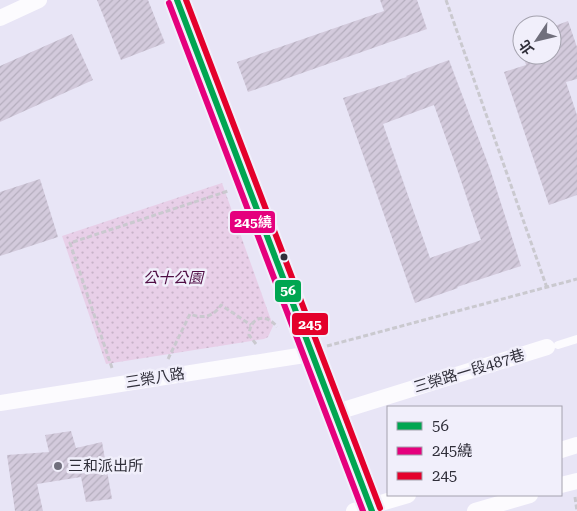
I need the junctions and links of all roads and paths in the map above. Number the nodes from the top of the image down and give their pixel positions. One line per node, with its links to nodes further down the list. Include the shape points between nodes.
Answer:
1 (39, 0): 4 (street)
2 (177, 0): 14 (street)
3 (446, 0): 7 (path)
4 (0, 18)
5 (228, 190): 16 (path, via 70,243)
6 (577, 279): 7 (path)
7 (547, 288): 12 (path)
8 (251, 325): 9 (path, via 261,318 273,322); 11 (path, via 249,335); 15 (path, via 221,306 206,317 190,314)
9 (277, 328)
10 (577, 339): 13 (lane)
11 (256, 344)
12 (327, 346)
13 (552, 346): 18 (street, 三榮路一段487巷)
14 (310, 354): 17 (street, 三榮八路); 18 (street)
15 (168, 359)
16 (112, 368)
17 (0, 403)
18 (334, 413): 26 (street)
19 (577, 445): 20 (street)
20 (562, 450)
21 (577, 481): 22 (street)
22 (562, 486)
23 (405, 496): 26 (street)
24 (527, 496): 28 (street)
25 (574, 497): 29 (path)
26 (372, 508): 27 (street)
27 (354, 511)
28 (475, 511)
29 (577, 511)

